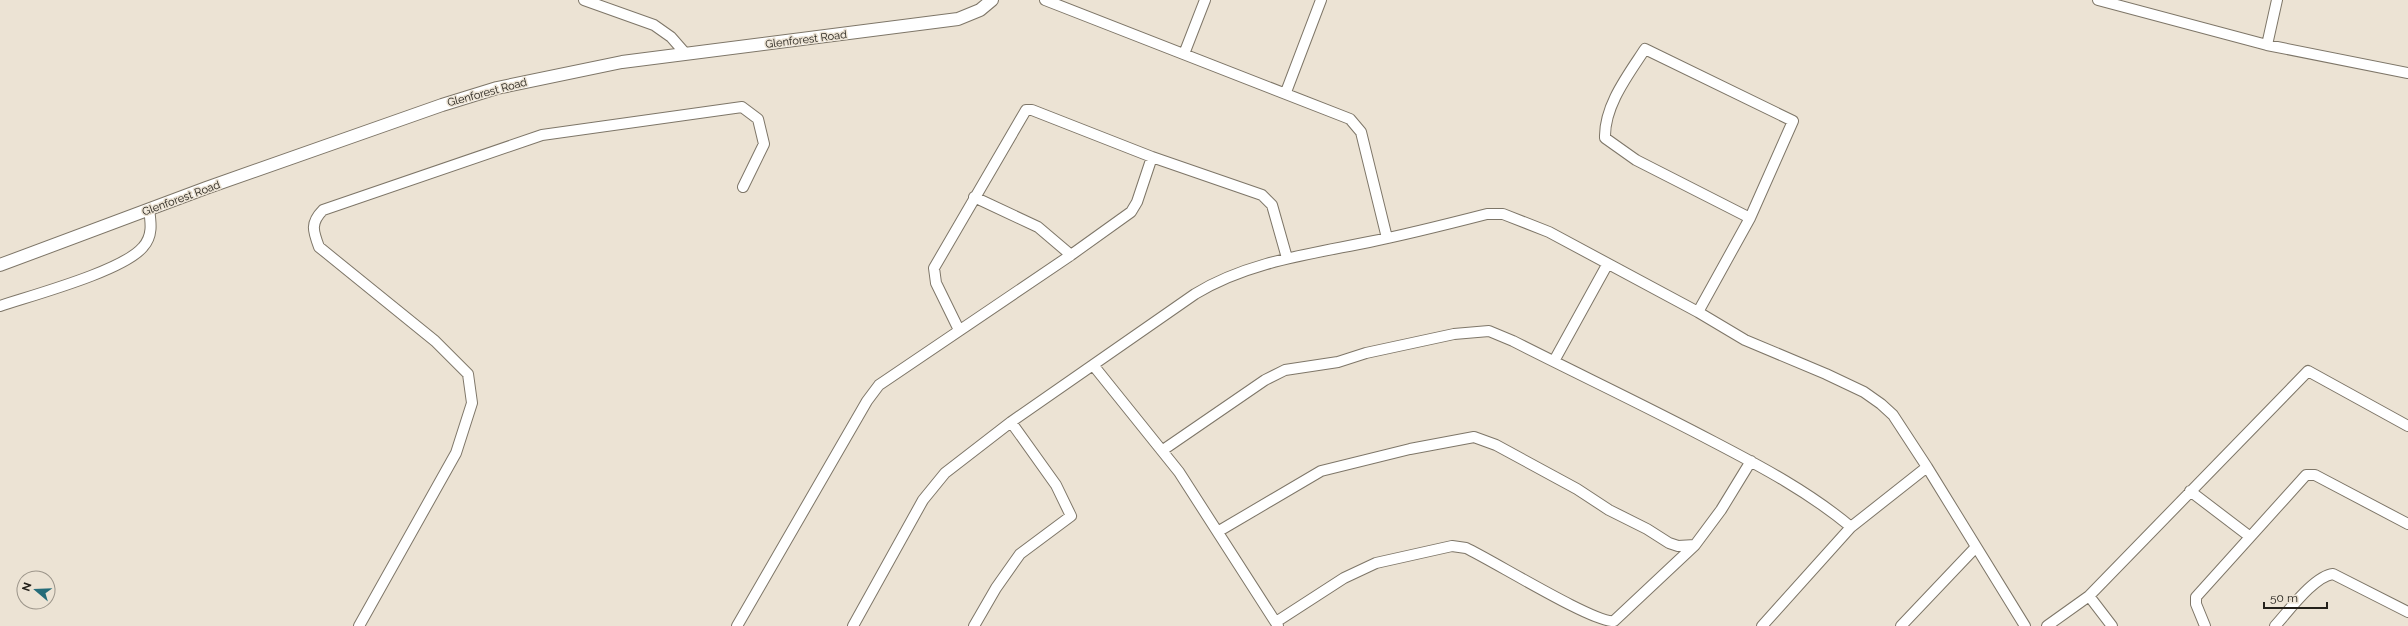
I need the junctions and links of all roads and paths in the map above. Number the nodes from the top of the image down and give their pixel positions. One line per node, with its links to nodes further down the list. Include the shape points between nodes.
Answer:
1 (584, 0): 9 (street, via 654,25 671,36)
2 (992, 0): 9 (street, Glenforest Road, via 980,10 958,19)
3 (1045, 0): 10 (street)
4 (1205, 0): 10 (street)
5 (1321, 0): 12 (street)
6 (2098, 0): 8 (street)
7 (2276, 0): 8 (street)
8 (2267, 44): 11 (street)
9 (685, 53): 16 (street, Glenforest Road, via 546,77 449,102)
10 (1184, 54): 12 (street)
11 (2408, 73)
12 (1286, 92): 18 (street, via 1346,116 1356,124 1361,132)
13 (1152, 157): 15 (street, via 1032,110 1026,110); 19 (street, via 1134,208); 20 (street, via 1266,197 1272,205)
14 (743, 187): 43 (street, via 764,144 758,119 742,107 542,135 323,210 315,217 312,228 319,247 435,341 468,374 472,403 456,453)
15 (974, 197): 19 (street, via 1038,227); 25 (street, via 935,264 933,273)
16 (149, 209): 21 (street, Glenforest Road); 23 (street, via 151,226 144,247 123,263)
17 (1750, 218): 17 (street, via 1793,121 1645,49 1620,87 1604,124 1605,138 1636,160); 24 (street)
18 (1387, 238): 20 (street); 22 (street, via 1487,214 1503,214 1549,232)
19 (1071, 255): 25 (street)
20 (1287, 258): 27 (street, via 1210,284)
21 (0, 265)
22 (1607, 265): 24 (street); 26 (street)
23 (0, 306)
24 (1698, 312): 32 (street, via 1745,340 1826,374 1875,400 1893,415)
25 (959, 330): 44 (street, via 885,379 872,392)
26 (1554, 361): 30 (street, via 1489,330 1454,334 1366,353 1338,362 1294,368 1265,380); 31 (street)
27 (1093, 365): 28 (street); 30 (street)
28 (1011, 422): 45 (street, via 945,473 934,485 914,515); 46 (street, via 1056,485 1070,516 1020,554)
29 (2408, 426): 33 (street, via 2308,371)
30 (1163, 450): 36 (street)
31 (1751, 461): 35 (street, via 1826,507); 38 (street, via 1721,510)
32 (1927, 467): 35 (street); 39 (street)
33 (2190, 491): 37 (street); 40 (street)
34 (2408, 524): 37 (street, via 2310,474 2303,476)
35 (1851, 527): 47 (street)
36 (1219, 531): 38 (street, via 1321,471 1410,448 1474,437 1496,444 1669,543 1678,546); 42 (street)
37 (2249, 536): 52 (street, via 2196,597 2196,604)
38 (1695, 545): 42 (street, via 1619,618 1609,622 1561,600 1466,548 1452,546 1376,563 1344,578)
39 (1976, 547): 48 (street); 49 (street)
40 (2089, 596): 50 (street); 51 (street)
41 (2408, 612): 53 (street, via 2333,574 2326,575 2315,583)
42 (1277, 624)
43 (359, 626)
44 (737, 626)
45 (853, 626)
46 (974, 626)
47 (1762, 626)
48 (1901, 626)
49 (2025, 626)
50 (2047, 626)
51 (2112, 626)
52 (2205, 626)
53 (2275, 626)

